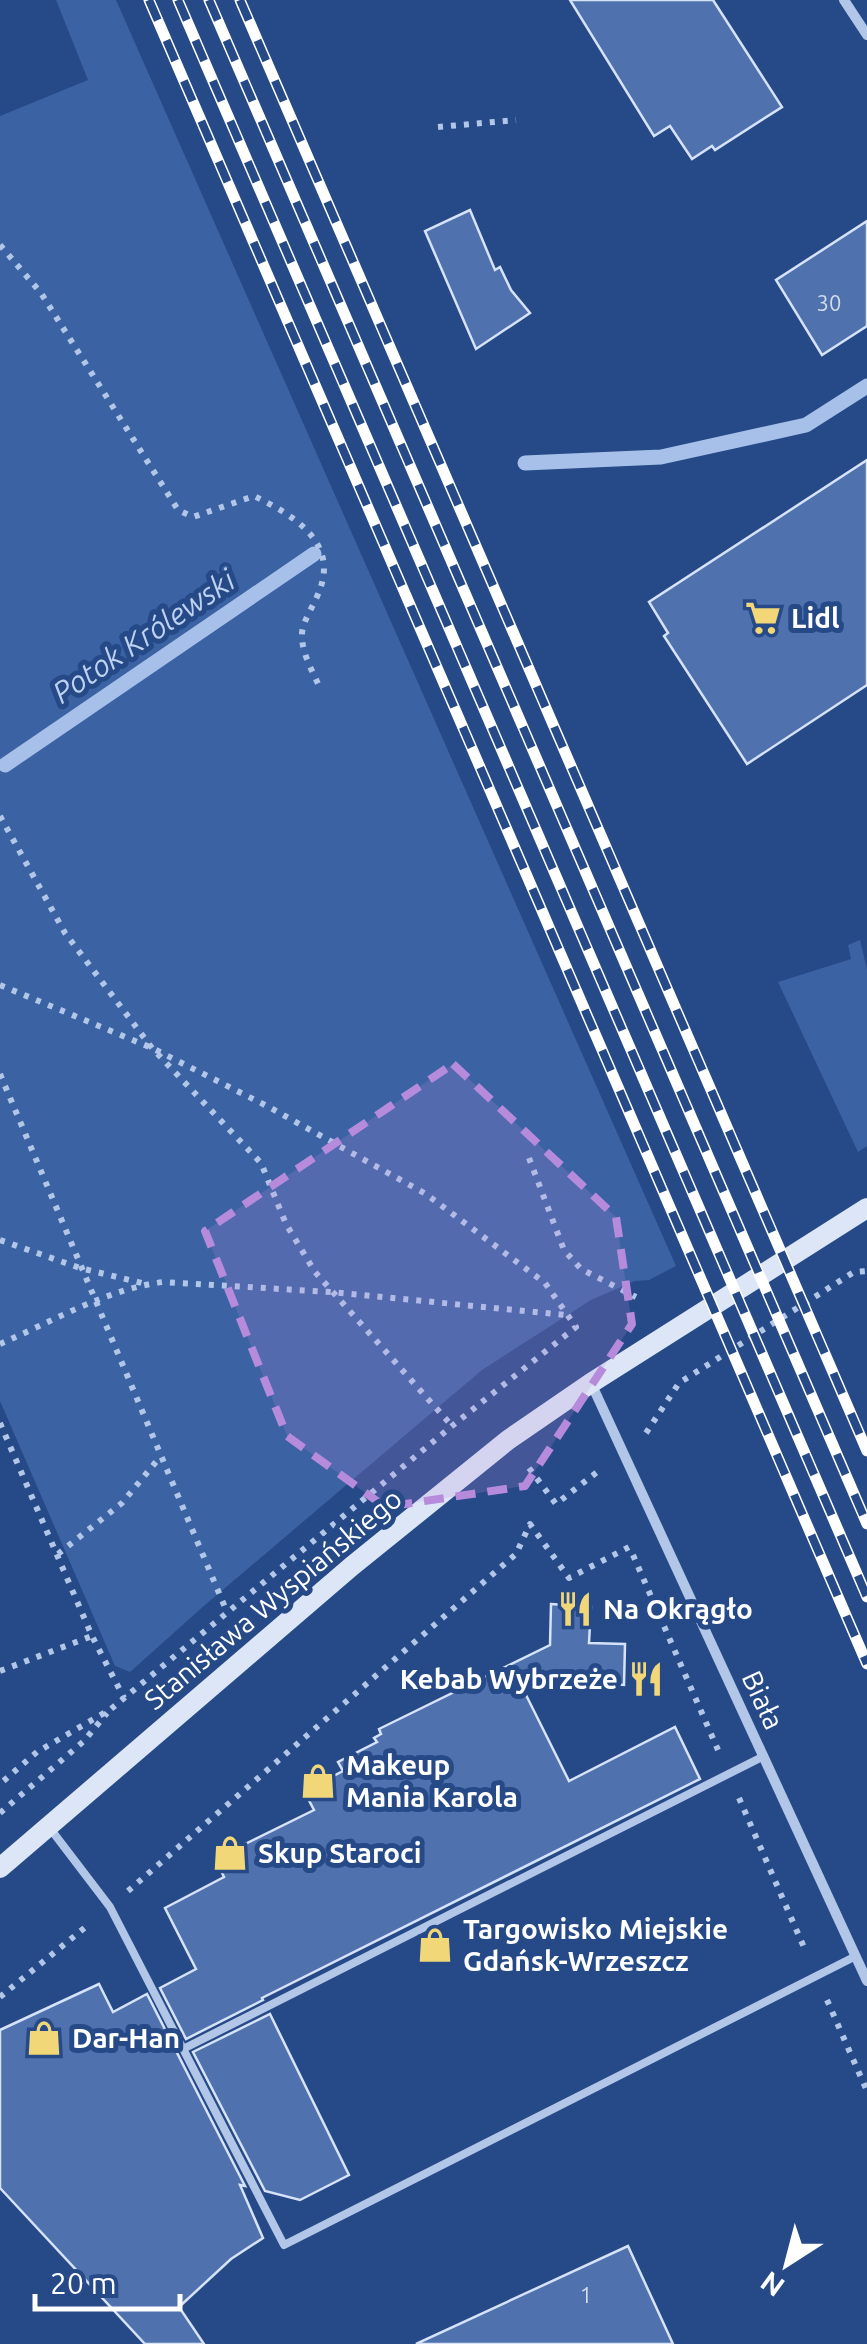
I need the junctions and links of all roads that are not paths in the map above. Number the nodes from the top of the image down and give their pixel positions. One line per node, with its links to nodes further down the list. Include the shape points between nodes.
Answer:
1 (844, 0): 2 (street)
2 (867, 36)
3 (867, 1208): 4 (main road, Stanisława Wyspiańskiego)
4 (592, 1384): 5 (street, Biała); 6 (main road, Stanisława Wyspiańskiego, via 442,1490)
5 (764, 1756): 8 (street, Biała); 10 (lane)
6 (48, 1826): 7 (main road, Stanisława Wyspiańskiego); 10 (lane, via 110,1906)
7 (0, 1868)
8 (856, 1956): 9 (street, Biała); 10 (lane, via 284,2245)
9 (867, 1981)
10 (185, 2048)

